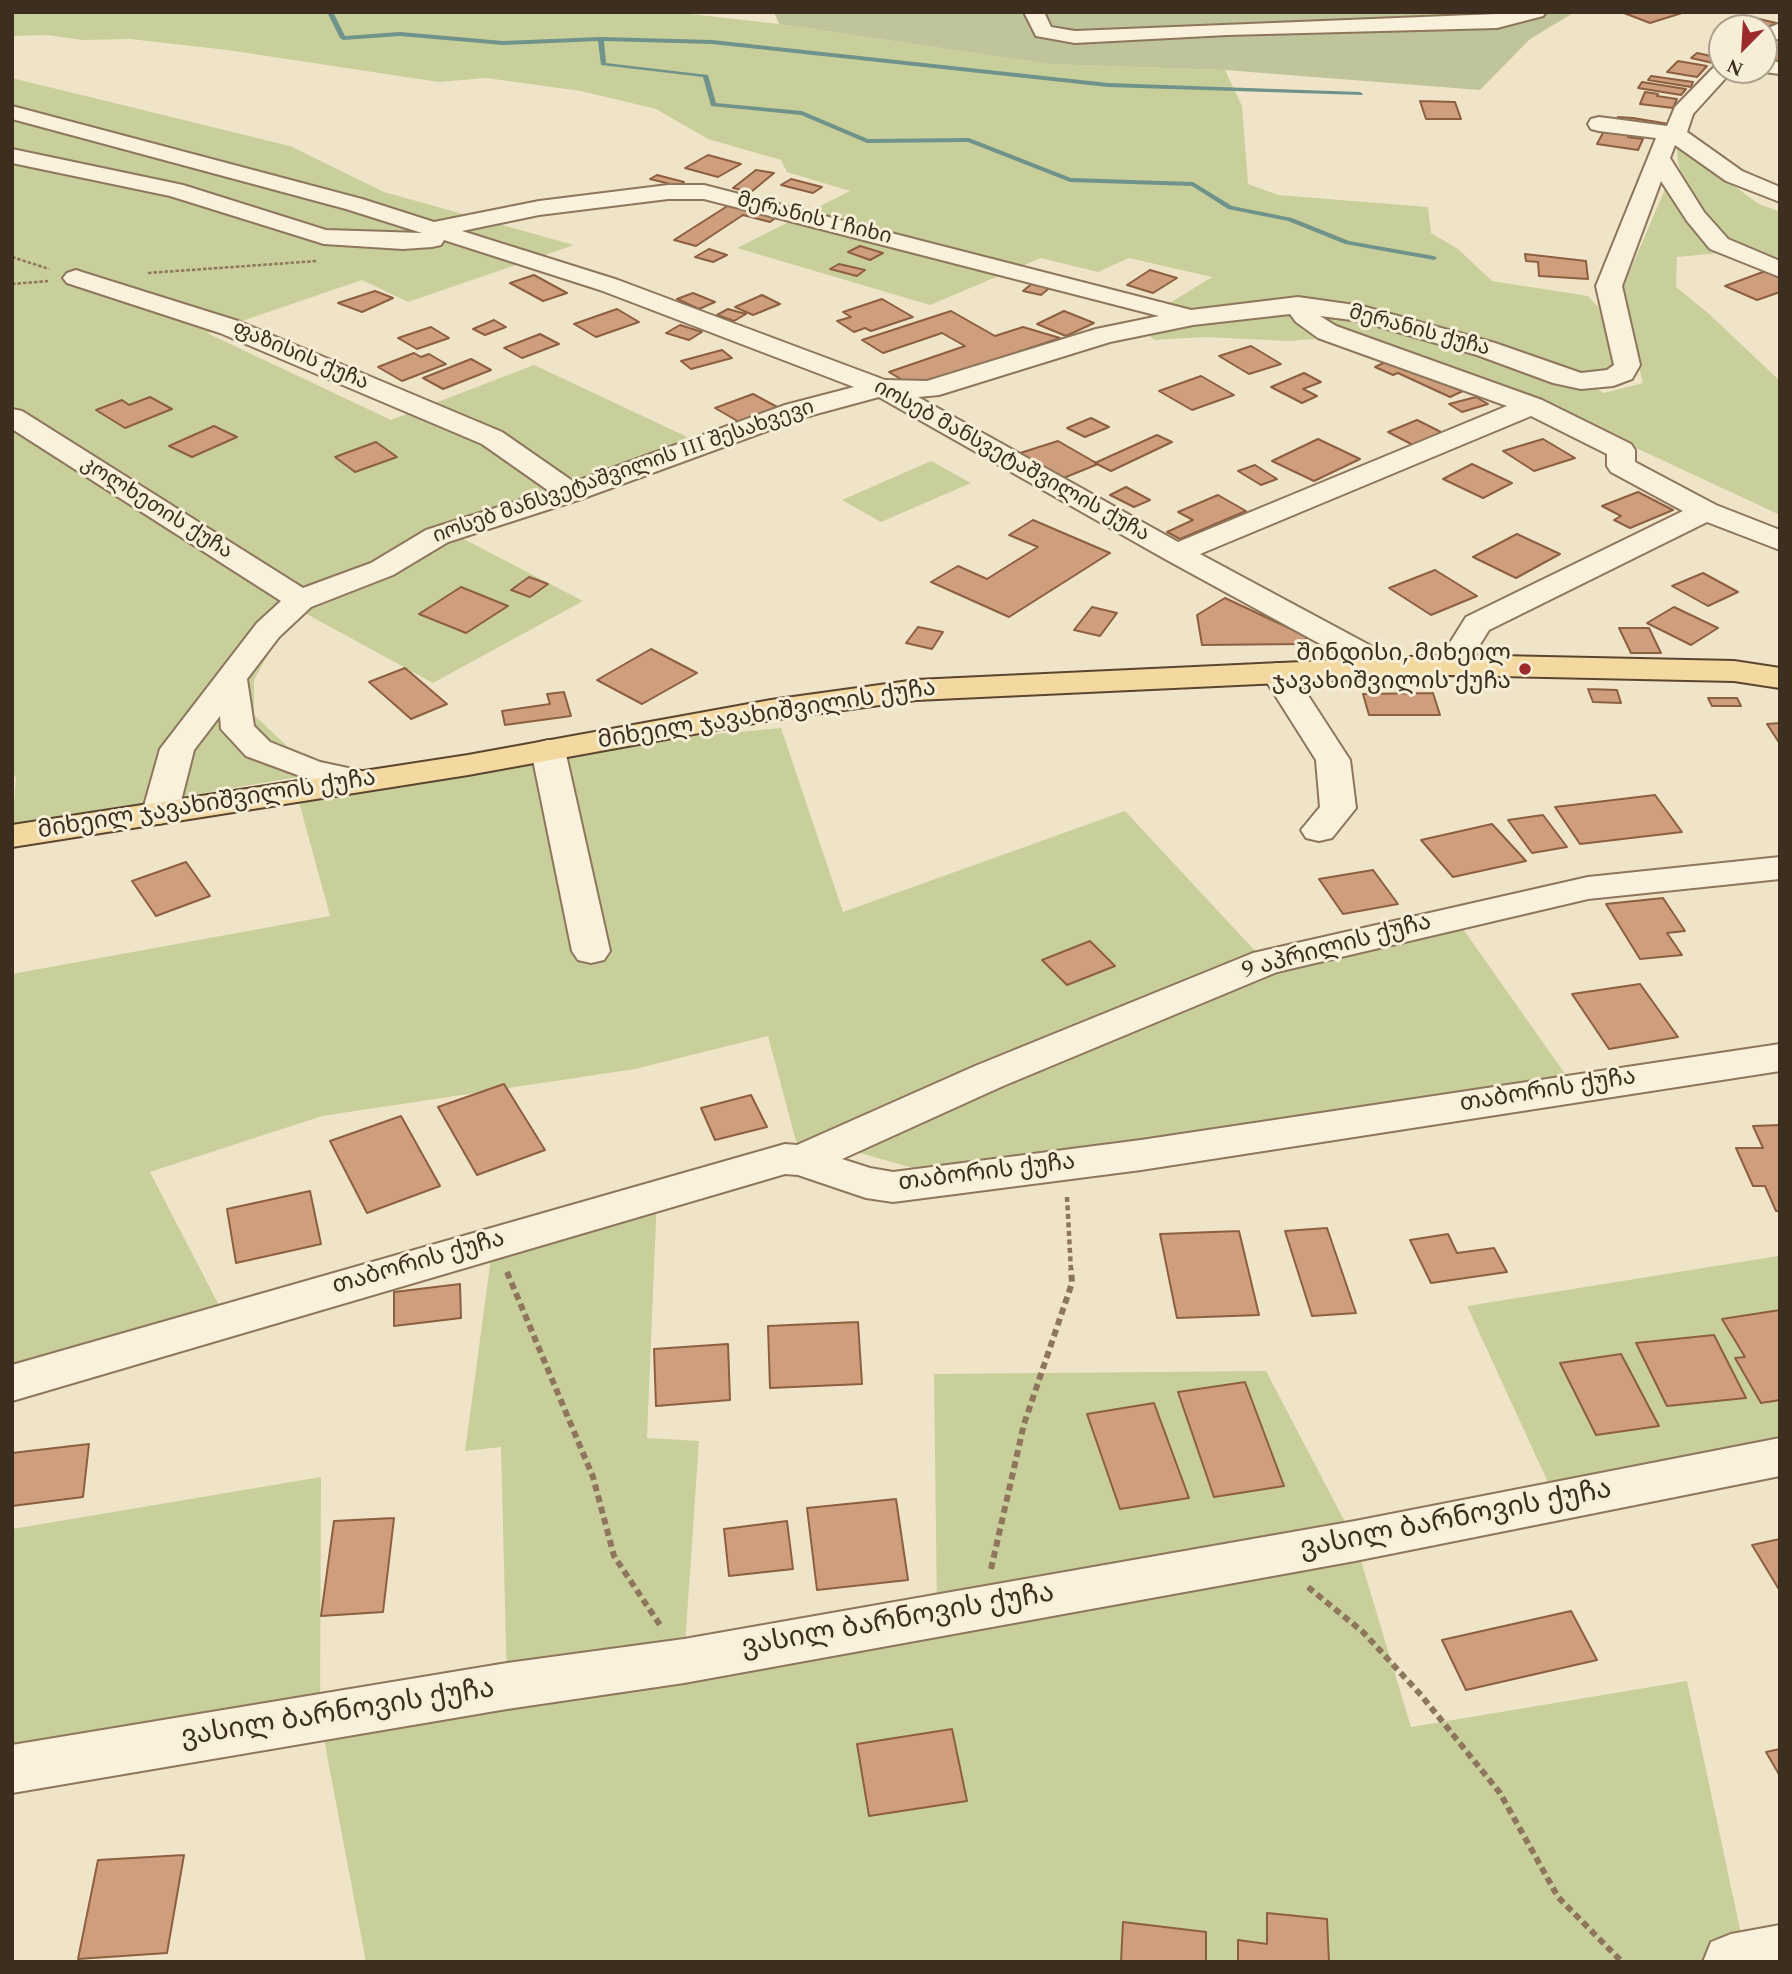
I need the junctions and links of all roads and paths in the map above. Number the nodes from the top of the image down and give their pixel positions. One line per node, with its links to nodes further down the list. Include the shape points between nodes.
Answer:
1 (1034, 12): 2 (street, via 1043,32 1075,37 1497,22)
2 (1536, 12)
3 (1709, 84): 6 (street, მერანის ქუჩა, via 1684,112)
4 (12, 112): 10 (street, იოსებ მანსვეტაშვილის ქუჩა, via 354,204)
5 (1600, 124): 6 (street)
6 (1675, 134): 8 (street, მერანის ქუჩა, via 1665,142); 9 (street, via 1734,176)
7 (12, 156): 11 (street, via 174,190 324,237 403,242)
8 (1660, 160): 14 (street, via 1718,244); 18 (street, მერანის ქუჩა, via 1609,286 1627,365 1614,378 1581,381 1563,377 1486,349 1362,314)
9 (1780, 195)
10 (429, 230): 11 (street, იოსებ მანსვეტაშვილის ქუჩა); 19 (street, მერანის I ჩიხი, via 539,208 704,192)
11 (458, 237): 20 (street, იოსებ მანსვეტაშვილის ქუჩა, via 609,285)
12 (12, 257): 16 (path)
13 (319, 261): 15 (path)
14 (1780, 270)
15 (145, 273)
16 (76, 278): 17 (path); 23 (street, ფაზისის ქუჩა, via 229,327 492,439)
17 (12, 284)
18 (1298, 305): 19 (street, მერანის ქუჩა); 21 (street, via 1305,317 1327,332)
19 (1193, 317): 20 (street, მერანის ქუჩა, via 1105,335 929,389)
20 (882, 388): 23 (street, იოსებ მანსვეტაშვილის III შესახვევი, via 795,411); 26 (street, იოსებ მანსვეტაშვილის ქუჩა)
21 (1532, 406): 24 (street, via 1621,450 1621,466); 26 (street)
22 (12, 417): 27 (street, კოლხეთის ქუჩა)
23 (571, 493): 27 (street, იოსებ მანსვეტაშვილის III შესახვევი, via 436,536 382,569)
24 (1706, 511): 25 (street); 28 (street, via 1477,624)
25 (1780, 541)
26 (1176, 553): 29 (street, იოსებ მანსვეტაშვილის ქუჩა)
27 (300, 600): 31 (street, იოსებ მანსვეტაშვილის III შესახვევი, via 268,630)
28 (1452, 665): 29 (main road, მიხეილ ჯავახიშვილის ქუჩა); 32 (main road, მიხეილ ჯავახიშვილის ქუჩა, via 1734,671)
29 (1388, 668): 30 (main road, მიხეილ ჯავახიშვილის ქუჩა)
30 (1277, 673): 33 (main road, მიხეილ ჯავახიშვილის ქუჩა, via 916,690 771,710); 36 (street, via 1334,760 1338,808)
31 (231, 678): 34 (street, via 238,729 258,749 311,770); 35 (street, იოსებ მანსვეტაშვილის III შესახვევი, via 177,749)
32 (1780, 678)
33 (548, 750): 34 (main road, მიხეილ ჯავახიშვილის ქუჩა); 39 (street)
34 (364, 781): 35 (main road, მიხეილ ჯავახიშვილის ქუჩა)
35 (160, 813): 37 (main road, მიხეილ ჯავახიშვილის ქუჩა)
36 (1319, 831)
37 (12, 836)
38 (1780, 868): 41 (street, 9 აპრილის ქუჩა, via 1588,888 1266,962 989,1076)
39 (591, 951)
40 (1780, 1057): 42 (street, თაბორის ქუჩა)
41 (801, 1160): 42 (street, თაბორის ქუჩა, via 866,1184 893,1187); 43 (street, თაბორის ქუჩა, via 785,1159)
42 (1066, 1165): 47 (path, via 1072,1283 1024,1424)
43 (493, 1243): 44 (street, თაბორის ქუჩა); 48 (path, via 593,1477 614,1556)
44 (12, 1383)
45 (1780, 1457): 46 (street, ვასილ ბარნოვის ქუჩა)
46 (1285, 1553): 47 (street, ვასილ ბარნოვის ქუჩა); 51 (path, via 1309,1588 1363,1632 1421,1695 1500,1793 1558,1897)
47 (982, 1607): 48 (street, ვასილ ბარნოვის ქუჩა)
48 (684, 1661): 49 (street, ვასილ ბარნოვის ქუჩა)
49 (12, 1769)
50 (1780, 1952): 52 (street)
51 (1622, 1962)
52 (1731, 1962)

